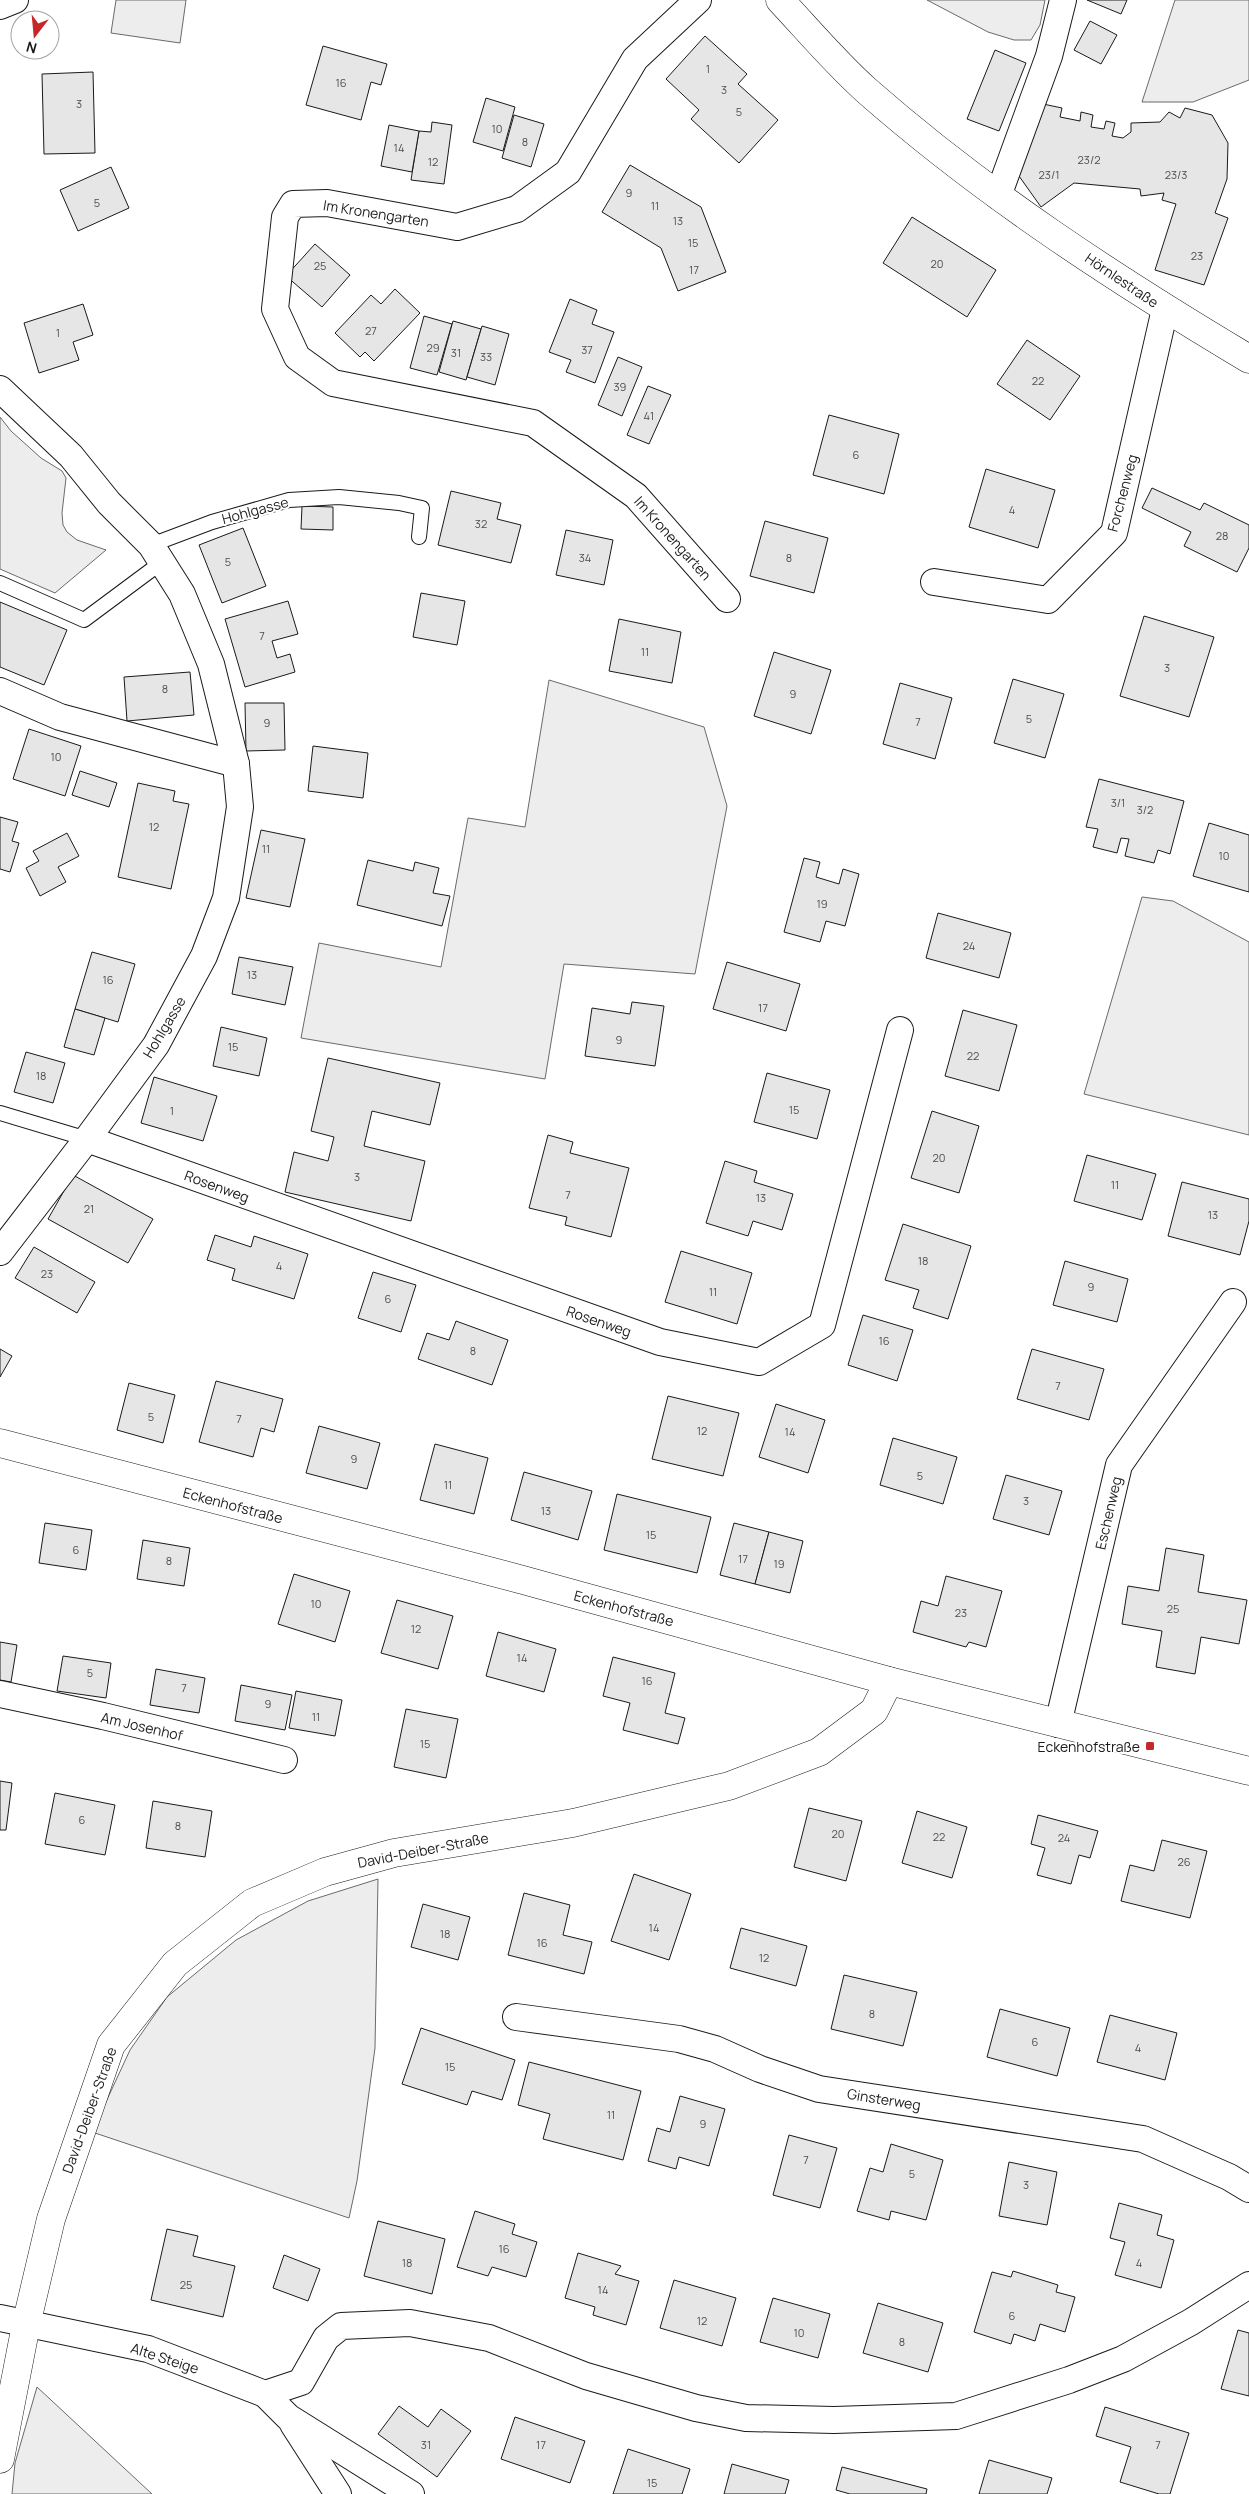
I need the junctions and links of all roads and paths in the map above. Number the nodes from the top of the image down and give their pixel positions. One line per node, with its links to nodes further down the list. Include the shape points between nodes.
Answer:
1 (14, 0): 5 (street)
2 (698, 0): 14 (street, Im Kronengarten, via 635,59 568,172 517,209 458,227 327,203 294,204 285,217 275,309 297,358 333,383 533,423 636,496)
3 (780, 0): 6 (street, Hörnlestraße, via 865,89)
4 (1063, 0): 6 (street, via 1049,56)
5 (0, 6)
6 (998, 196): 7 (street, Hörnlestraße)
7 (1165, 309): 8 (street, Hörnlestraße); 12 (street, Forchenweg, via 1114,534 1048,600)
8 (1249, 359)
9 (0, 389): 11 (street, Hohlgasse, via 71,456 109,503)
10 (419, 537): 11 (lane, Hohlgasse, via 422,508 339,496 289,500 212,522)
11 (157, 553): 13 (lane, via 84,620); 16 (street, Hohlgasse, via 182,594 211,664)
12 (934, 582)
13 (0, 583)
14 (727, 599)
15 (0, 691): 16 (street, via 60,717)
16 (236, 764): 19 (street, Hohlgasse, via 240,807 226,898 207,949 156,1045)
17 (900, 1030): 19 (street, Rosenweg, via 822,1325 759,1362 660,1342)
18 (0, 1114): 19 (lane)
19 (87, 1139): 20 (street, Hohlgasse)
20 (0, 1252)
21 (1233, 1302): 25 (street, Eschenweg, via 1119,1464)
22 (0, 1443): 23 (street, Eckenhofstraße, via 523,1580)
23 (889, 1681): 25 (street, Eckenhofstraße); 32 (street, David-Deiber-Straße, via 874,1711 819,1752 729,1786 573,1823 394,1853 325,1872 252,1904 175,1964 111,2045 51,2219)
24 (0, 1694): 26 (street, Am Josenhof)
25 (1058, 1724): 27 (street, Eckenhofstraße)
26 (284, 1760)
27 (1249, 1771)
28 (516, 2017): 29 (street, Ginsterweg, via 679,2038 819,2089 1143,2139 1229,2176)
29 (1249, 2189)
30 (1249, 2285): 33 (street, via 1191,2322 1123,2359 956,2416 834,2420 746,2418 696,2408 586,2376 489,2338 410,2323 341,2326 326,2338 301,2382)
31 (0, 2318): 32 (street, Alte Steige)
32 (26, 2325): 33 (street, Alte Steige, via 148,2349); 35 (street, David-Deiber-Straße)
33 (265, 2394): 34 (street, Alte Steige)
34 (288, 2417): 36 (street, Alte Steige); 37 (street, Alte Steige)
35 (0, 2459)
36 (338, 2494)
37 (411, 2494)

